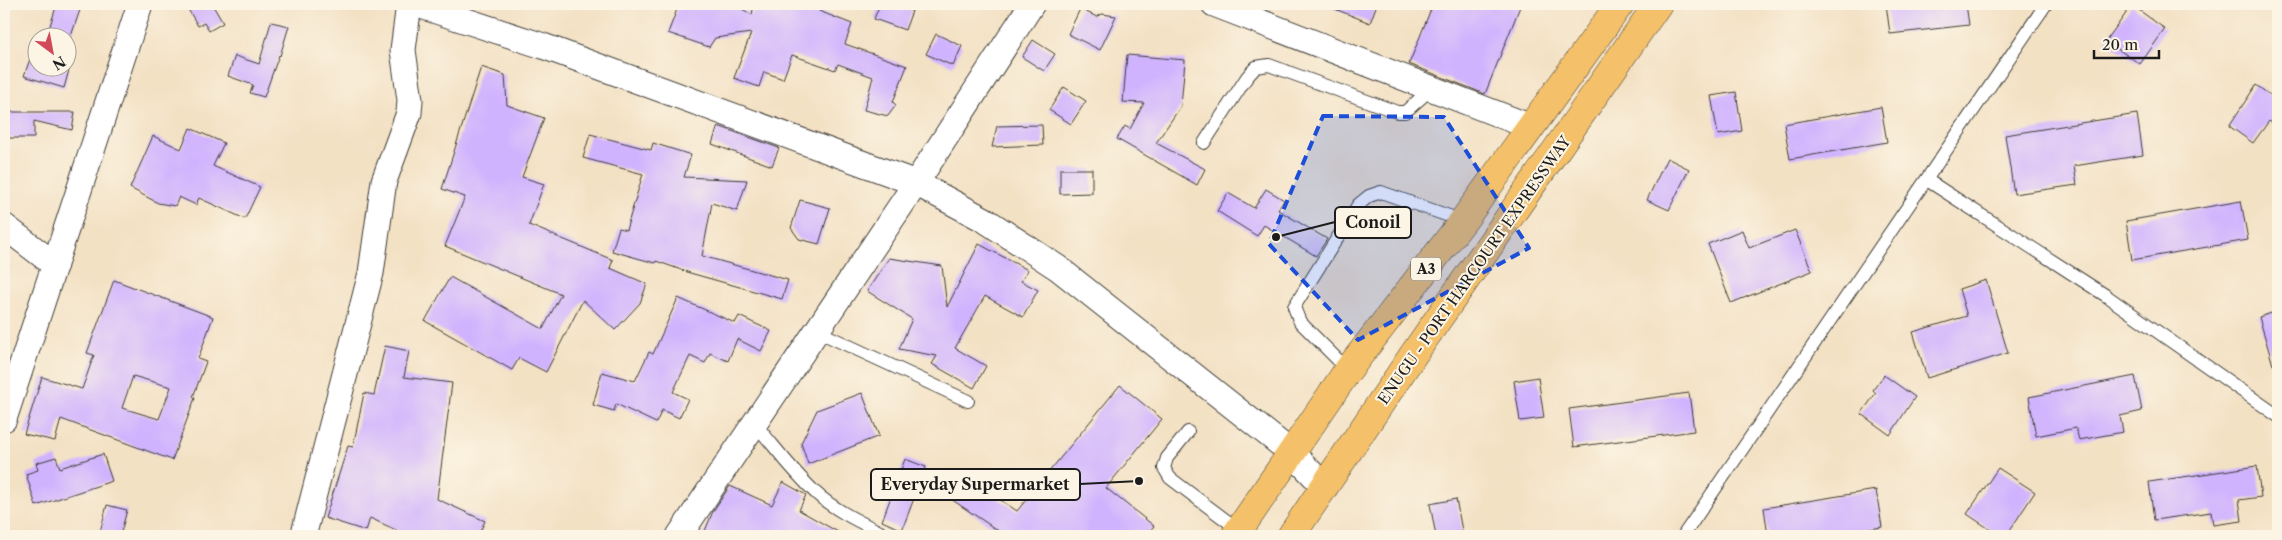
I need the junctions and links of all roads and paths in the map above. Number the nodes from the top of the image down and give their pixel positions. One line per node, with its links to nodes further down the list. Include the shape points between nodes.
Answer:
1 (140, 4): 16 (street)
2 (409, 4): 27 (street, via 403,50 409,113 384,181 371,273)
3 (415, 4): 13 (street, via 543,46)
4 (1032, 4): 13 (street)
5 (1214, 4): 9 (street)
6 (1620, 4): 10 (highway, A3)
7 (1658, 4): 25 (highway, ENUGU - PORT HARCOURT EXPRESSWAY / A3)
8 (2046, 4): 12 (lane)
9 (1431, 89): 10 (street); 11 (lane, via 1405,112 1397,112 1269,65 1256,67)
10 (1531, 127): 14 (highway, A3)
11 (1204, 143)
12 (1927, 180): 20 (lane, via 2105,296); 31 (lane)
13 (916, 183): 17 (street); 24 (street, via 984,220 1058,268)
14 (1463, 221): 18 (highway, A3); 18 (lane, via 1381,192 1358,205 1294,307 1300,322)
15 (4, 226): 16 (street)
16 (54, 265): 21 (street)
17 (817, 331): 19 (lane); 22 (street)
18 (1348, 370): 24 (highway, A3)
19 (968, 401)
20 (2278, 416)
21 (4, 419)
22 (755, 424): 26 (lane, via 818,495); 29 (street)
23 (1188, 432): 28 (lane, via 1167,458 1164,468 1170,478)
24 (1293, 454): 25 (street); 28 (highway, A3)
25 (1325, 487): 30 (highway, ENUGU - PORT HARCOURT EXPRESSWAY / A3)
26 (880, 532)
27 (304, 533)
28 (1237, 533)
29 (679, 536)
30 (1291, 536)
31 (1683, 536)

